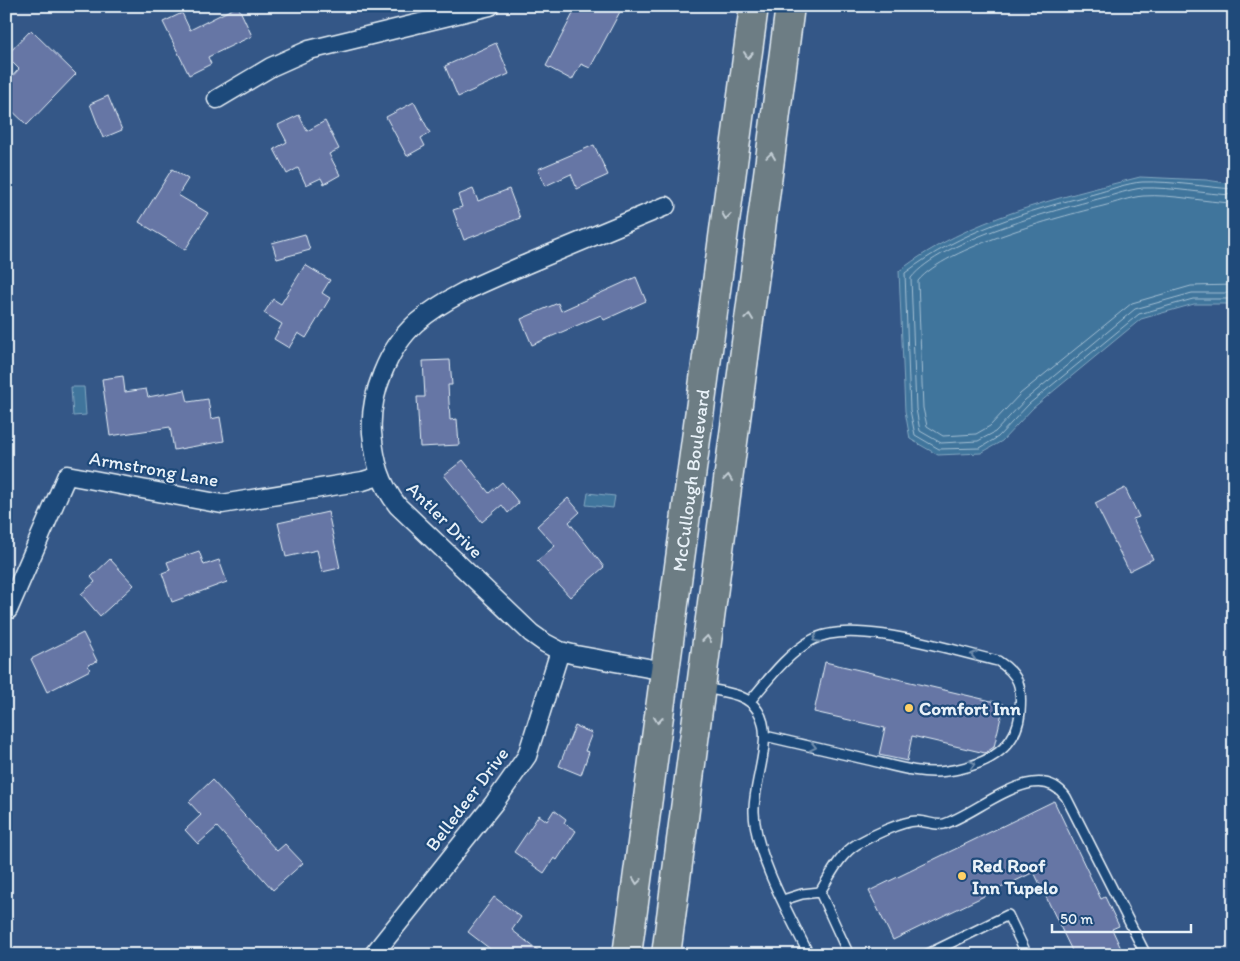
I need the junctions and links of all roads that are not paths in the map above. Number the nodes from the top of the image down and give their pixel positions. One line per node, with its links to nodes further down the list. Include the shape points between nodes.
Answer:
1 (490, 6): 4 (street, via 309,50)
2 (754, 6): 5 (highway, McCullough Boulevard, one-way to 5)
3 (790, 6): 6 (highway, McCullough Boulevard, one-way to 3)
4 (217, 98)
5 (730, 186): 6 (highway); 9 (highway, McCullough Boulevard, one-way to 9)
6 (766, 195): 13 (highway, McCullough Boulevard, one-way to 6)
7 (666, 206): 8 (street, Antler Drive, via 472,288 430,311 414,324 386,366 373,405 373,441)
8 (379, 476): 10 (street, Armstrong Lane, via 222,504 66,475); 11 (street, Antler Drive, via 398,506 531,633)
9 (688, 492): 12 (highway, McCullough Boulevard); 13 (highway, via 696,553 684,649)
10 (8, 610)
11 (560, 651): 12 (street, Antler Drive); 19 (street, Belledeer Drive, via 527,756 494,803)
12 (665, 671): 16 (highway, via 675,679 684,698 674,776); 20 (highway, McCullough Boulevard, one-way to 20)
13 (701, 688): 14 (lane, via 736,694); 16 (highway, McCullough Boulevard)
14 (750, 702): 15 (lane, via 761,717); 15 (lane, one-way to 14, via 914,770 947,771 994,757 1010,742 1019,722 1019,682 1011,669 998,661 871,632 832,632 812,640 794,654)
15 (765, 736): 18 (lane, via 754,813 762,851)
16 (681, 842): 21 (highway, McCullough Boulevard)
17 (820, 892): 18 (lane); 23 (lane); 26 (lane, via 842,858 858,844 911,821 944,824 1020,786 1045,782 1054,784 1066,797)
18 (782, 900): 22 (lane)
19 (373, 955)
20 (627, 955)
21 (666, 955)
22 (808, 955)
23 (849, 955)
24 (926, 955): 25 (lane, via 1008,915)
25 (1026, 955)
26 (1146, 955)

